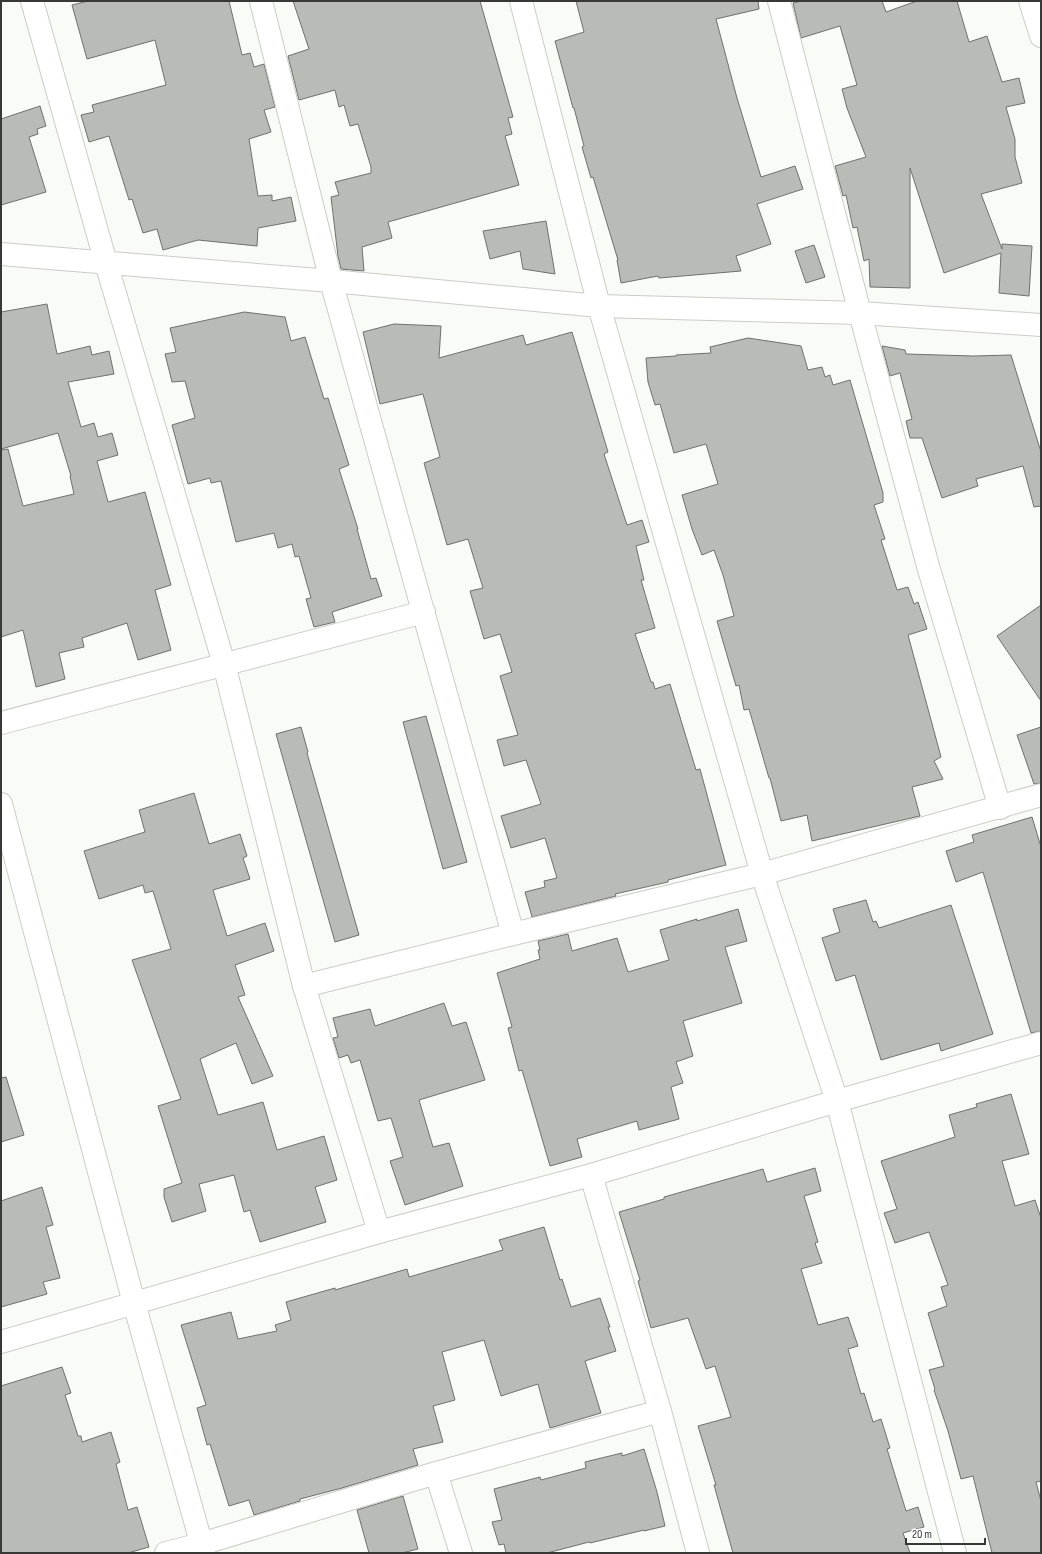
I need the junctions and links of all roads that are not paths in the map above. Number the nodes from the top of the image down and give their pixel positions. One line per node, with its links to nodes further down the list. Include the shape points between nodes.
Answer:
1 (32, 1): 8 (street)
2 (260, 1): 9 (street)
3 (521, 1): 10 (street)
4 (779, 1): 11 (street)
5 (1030, 1): 6 (street)
6 (1041, 36)
7 (1, 254): 8 (street)
8 (106, 262): 9 (street); 14 (street)
9 (331, 281): 10 (street); 13 (street)
10 (599, 306): 11 (street); 19 (street)
11 (860, 313): 12 (street); 18 (street, via 928,566)
12 (1041, 325)
13 (424, 612): 14 (street); 20 (street)
14 (224, 664): 15 (street); 21 (street)
15 (1, 722)
16 (1041, 796): 18 (street)
17 (1, 804): 26 (street)
18 (1000, 808): 19 (street)
19 (762, 874): 20 (street); 23 (street)
20 (513, 934): 21 (street)
21 (304, 986): 25 (street)
22 (1041, 1043): 23 (street)
23 (837, 1101): 24 (street); 34 (street)
24 (591, 1175): 25 (street); 28 (street)
25 (379, 1232): 26 (street)
26 (134, 1303): 27 (street); 30 (street)
27 (1, 1342)
28 (660, 1411): 29 (street); 33 (street)
29 (436, 1473): 30 (street); 32 (street)
30 (203, 1548): 31 (street)
31 (166, 1553)
32 (461, 1553)
33 (698, 1553)
34 (954, 1553)

